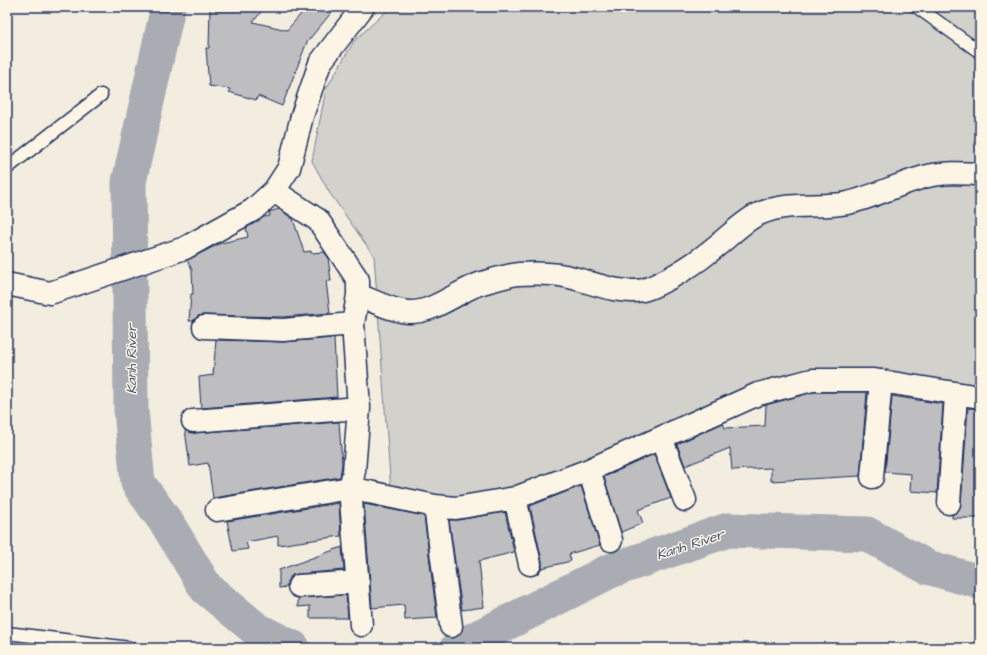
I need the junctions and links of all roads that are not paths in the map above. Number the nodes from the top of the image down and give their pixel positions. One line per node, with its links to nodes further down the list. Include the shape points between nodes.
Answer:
1 (363, 7): 7 (street, via 320,62 302,116 289,168)
2 (917, 7): 3 (lane)
3 (980, 52)
4 (101, 95): 5 (lane)
5 (7, 168)
6 (980, 174): 9 (street, via 925,177 849,203 830,206 790,206 770,210 754,216 683,271 644,290 606,287 564,276 518,274 479,284 420,311 395,309)
7 (274, 191): 8 (street, via 253,210 185,248 50,293); 9 (street, via 318,220 358,280)
8 (7, 284)
9 (358, 295): 10 (street)
10 (353, 324): 11 (street, via 283,330); 15 (street)
11 (204, 327)
12 (881, 381): 13 (street); 17 (street, via 812,380 775,389 758,394); 19 (street)
13 (956, 394): 14 (street); 23 (street)
14 (980, 397)
15 (359, 408): 16 (street); 20 (street, via 354,471)
16 (193, 421)
17 (661, 438): 18 (street); 22 (street)
18 (589, 470): 21 (street); 26 (street)
19 (872, 477)
20 (350, 488): 24 (street); 25 (street); 28 (street)
21 (515, 498): 24 (street, via 456,508); 27 (street)
22 (685, 500)
23 (949, 503)
24 (435, 506): 31 (street)
25 (217, 510)
26 (612, 540)
27 (530, 564)
28 (358, 582): 29 (street); 30 (street)
29 (299, 586)
30 (361, 625)
31 (451, 626)
32 (7, 633): 33 (lane)
33 (130, 648)

